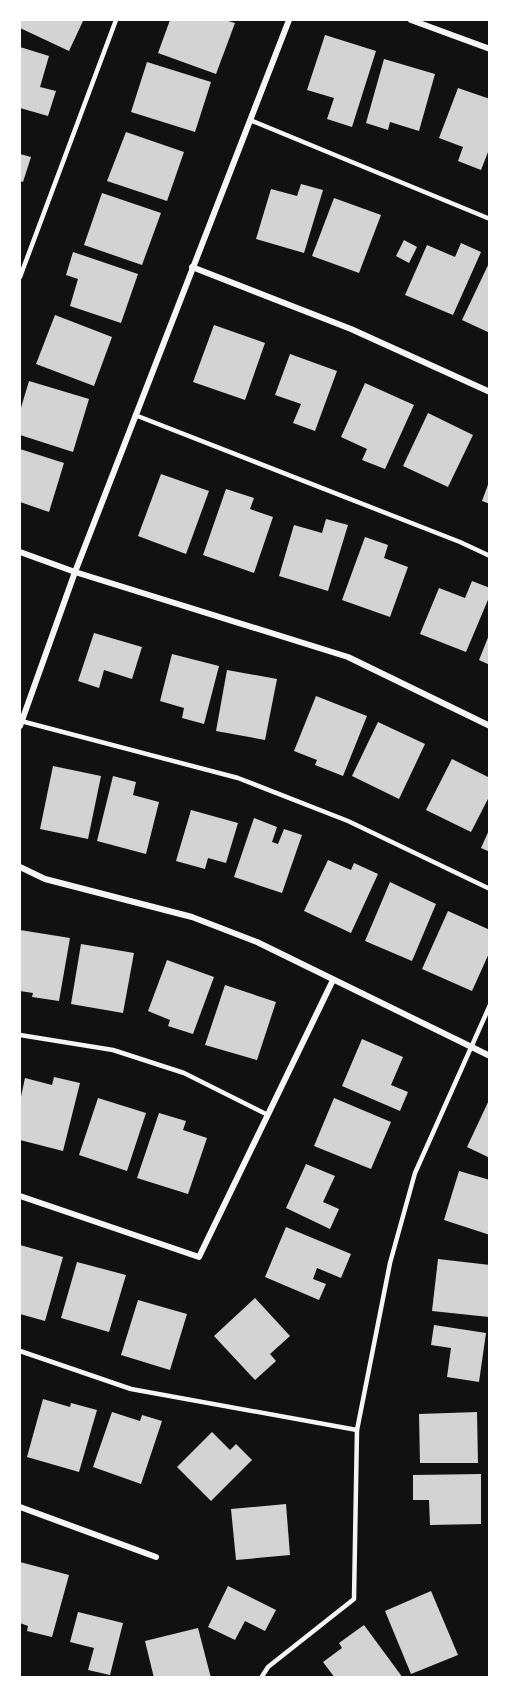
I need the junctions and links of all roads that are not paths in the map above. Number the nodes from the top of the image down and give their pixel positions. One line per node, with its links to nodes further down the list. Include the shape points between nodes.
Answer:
1 (116, 20): 8 (lane)
2 (289, 20): 5 (street)
3 (411, 20): 4 (street)
4 (489, 49)
5 (250, 120): 6 (lane); 7 (street)
6 (489, 219)
7 (192, 267): 9 (street, via 351,328); 10 (street)
8 (20, 277)
9 (489, 392)
10 (135, 415): 12 (lane); 13 (street)
11 (20, 552): 13 (street)
12 (489, 556)
13 (75, 572): 14 (street); 15 (street, via 348,657)
14 (20, 724): 17 (lane, via 238,778 348,821)
15 (489, 726)
16 (20, 867): 18 (street, via 45,879 192,916 257,942)
17 (489, 889)
18 (333, 980): 21 (street); 23 (street)
19 (489, 1005): 21 (lane)
20 (20, 1035): 23 (lane, via 113,1050 184,1073)
21 (470, 1047): 22 (street); 26 (lane, via 415,1173 390,1263)
22 (489, 1056)
23 (268, 1115): 24 (street, via 199,1257)
24 (20, 1196)
25 (20, 1351): 26 (lane, via 131,1389)
26 (357, 1430): 29 (lane, via 354,1599 268,1667)
27 (20, 1507): 28 (street)
28 (156, 1557)
29 (261, 1677)

